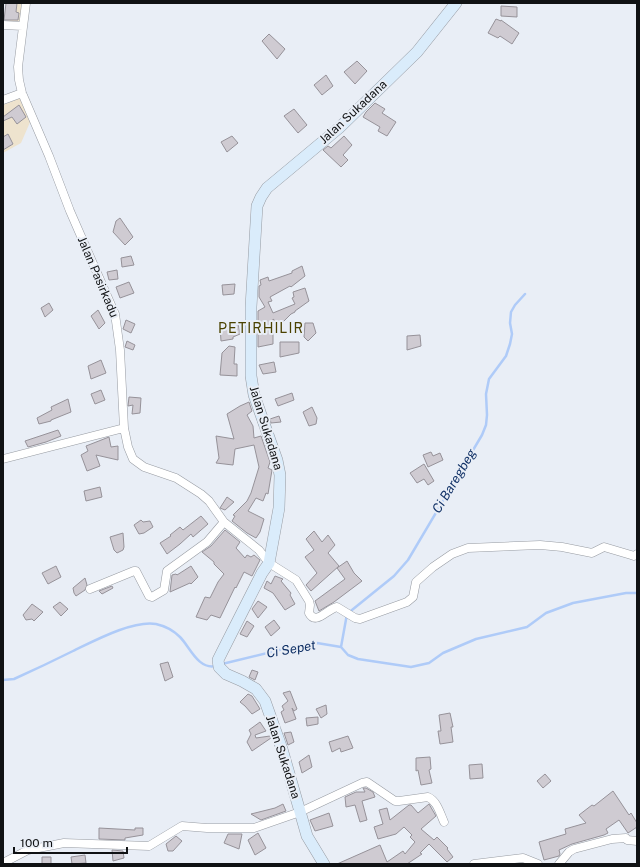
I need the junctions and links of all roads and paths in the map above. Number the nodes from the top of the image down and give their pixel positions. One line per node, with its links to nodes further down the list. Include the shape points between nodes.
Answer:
1 (26, 3): 4 (street, Jalan Pasirkadu)
2 (456, 3): 11 (main road, Jalan Sukadana, via 417,52 338,128 267,188 257,206 250,307 251,376 254,395 280,475 279,508)
3 (3, 25): 4 (street)
4 (23, 26): 5 (street, Jalan Pasirkadu, via 18,67)
5 (22, 93): 6 (street); 7 (street, Jalan Pasirkadu, via 115,314 120,350)
6 (3, 100)
7 (124, 428): 8 (street); 9 (street, Jalan Pasirkadu, via 133,459 144,467 176,478 201,494)
8 (3, 459)
9 (224, 522): 11 (street, Jalan Pasirkadu, via 259,550); 12 (street, via 207,542 167,571 164,590 152,597 149,596 136,571)
10 (637, 554): 11 (street, Jalan Pasirkadu, via 634,556 604,547 592,553 540,545 468,548 452,554 416,582 411,600 360,619 337,607 318,618 311,617 309,601 296,580)
11 (269, 563): 13 (main road, Jalan Sukadana, via 219,664 226,674 256,689 265,702)
12 (90, 589)
13 (300, 812): 14 (street, via 367,782 394,800 428,797 432,799); 16 (street, via 254,828 182,826 149,846 64,843 28,850); 17 (main road, Jalan Sukadana, via 307,836)
14 (444, 822)
15 (637, 841): 20 (street, via 626,838 612,839 574,848)
16 (3, 863)
17 (324, 864)
18 (474, 864): 19 (street, via 523,858)
19 (538, 864)
20 (559, 864)

